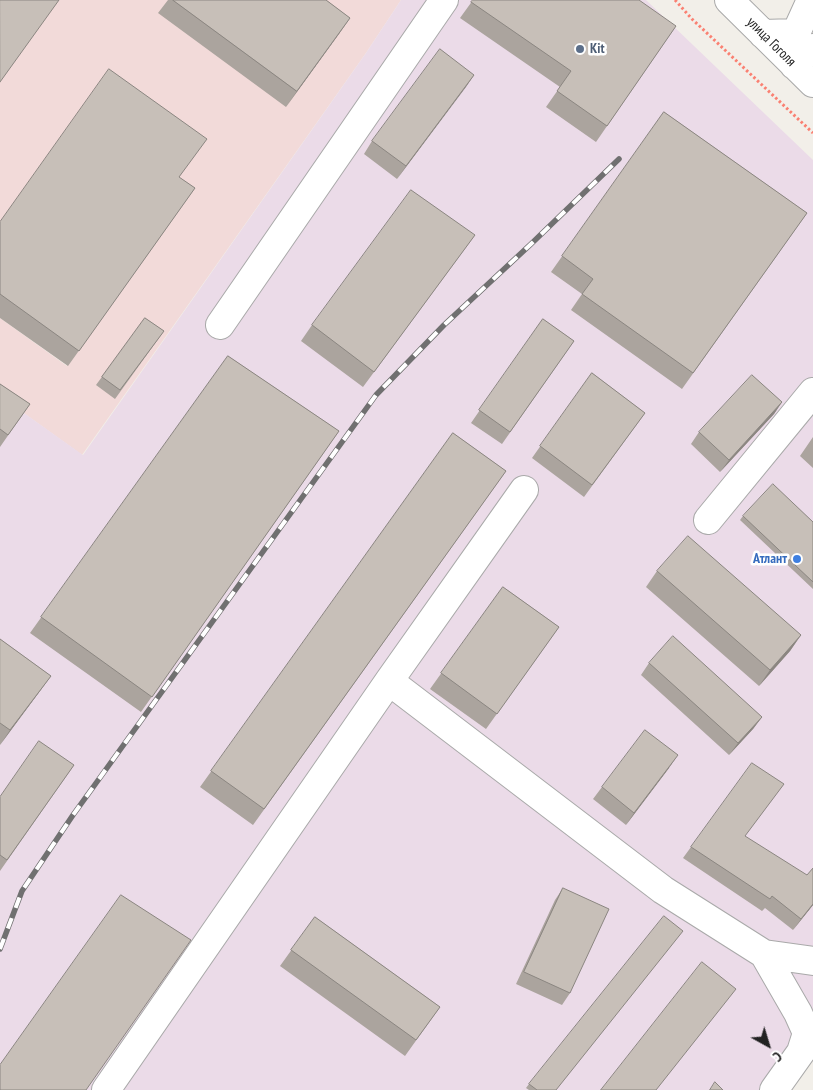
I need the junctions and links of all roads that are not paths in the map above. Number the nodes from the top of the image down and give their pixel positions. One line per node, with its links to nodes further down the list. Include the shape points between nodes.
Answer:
1 (444, 0): 6 (street)
2 (729, 0): 4 (street, улица Гоголя)
3 (811, 0): 4 (street, via 796,34)
4 (763, 34): 5 (street, улица Гоголя)
5 (807, 65)
6 (220, 325)
7 (813, 392): 9 (street)
8 (524, 490): 10 (street)
9 (708, 520)
10 (389, 681): 11 (street, via 662,890); 13 (street)
11 (764, 954): 12 (street); 14 (street, via 807,1033 801,1052)
12 (813, 961)
13 (108, 1089)
14 (774, 1090)

